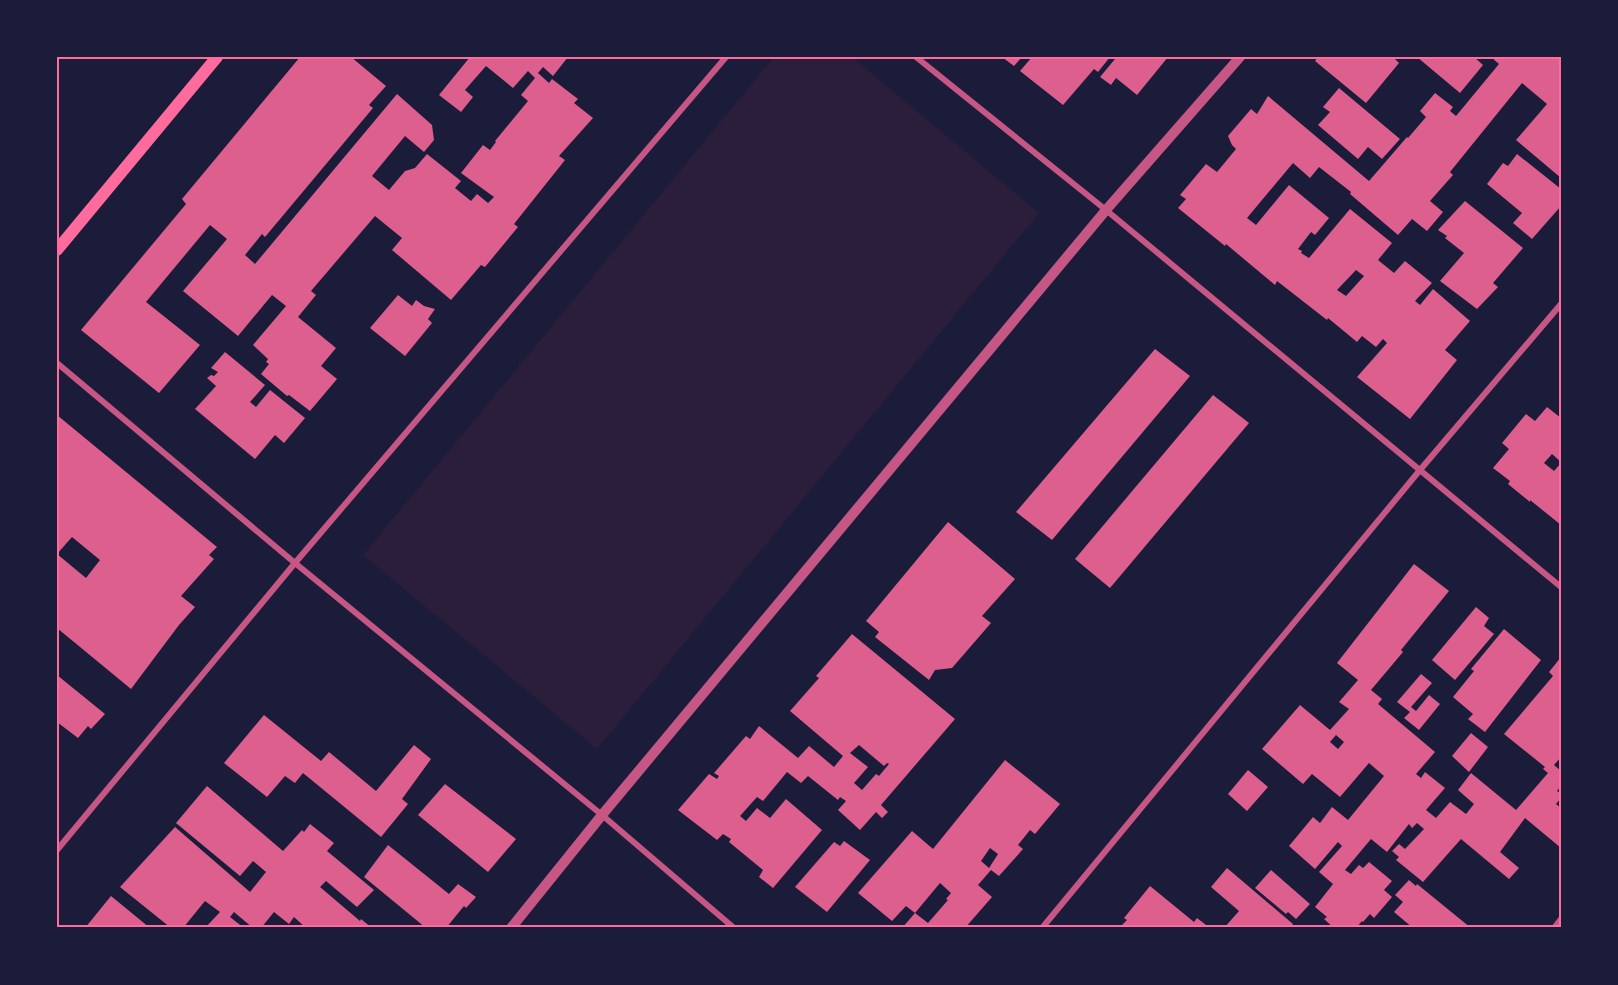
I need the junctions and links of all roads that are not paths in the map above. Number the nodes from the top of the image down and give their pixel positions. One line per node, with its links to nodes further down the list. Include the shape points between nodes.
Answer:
1 (217, 57): 6 (main road)
2 (726, 57): 10 (street)
3 (916, 57): 5 (street)
4 (1240, 57): 5 (street)
5 (1106, 210): 9 (street); 12 (street)
6 (57, 250)
7 (1561, 304): 9 (street)
8 (57, 363): 10 (street)
9 (1420, 470): 11 (street); 17 (street)
10 (295, 562): 12 (street); 13 (street)
11 (1561, 587)
12 (602, 815): 15 (street); 16 (street)
13 (57, 850)
14 (1561, 919): 18 (street)
15 (511, 928)
16 (734, 928)
17 (1042, 928)
18 (1554, 928)

